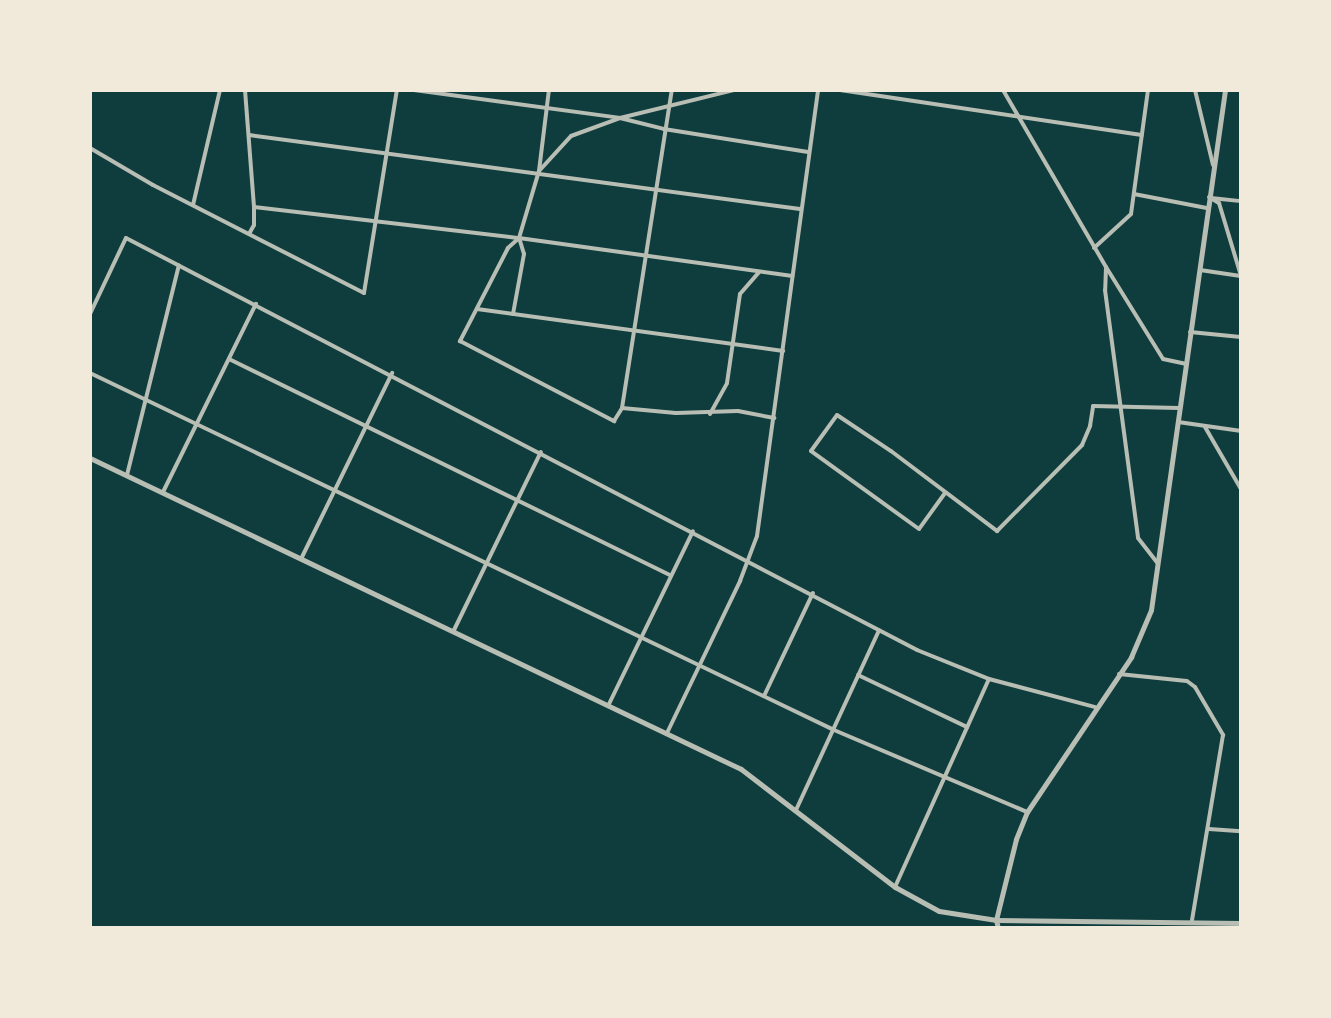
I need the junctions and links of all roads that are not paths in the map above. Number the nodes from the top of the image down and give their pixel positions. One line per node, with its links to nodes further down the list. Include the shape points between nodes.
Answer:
1 (220, 90): 30 (street)
2 (245, 90): 19 (street)
3 (397, 90): 22 (street)
4 (414, 90): 14 (street)
5 (549, 90): 14 (street)
6 (672, 90): 15 (street)
7 (734, 90): 15 (street)
8 (818, 90): 23 (street)
9 (840, 90): 16 (street)
10 (1003, 90): 16 (street)
11 (1148, 90): 20 (street)
12 (1195, 90): 24 (street)
13 (1225, 90): 24 (street)
14 (546, 107): 17 (street); 25 (street)
15 (669, 107): 17 (street); 18 (street)
16 (1016, 115): 20 (street); 37 (street)
17 (620, 118): 18 (street); 25 (street, via 565,140)
18 (664, 129): 23 (street); 26 (street)
19 (249, 135): 22 (street); 31 (street)
20 (1142, 135): 27 (street)
21 (90, 148): 30 (street)
22 (386, 151): 25 (street); 34 (street)
23 (808, 152): 33 (street)
24 (1213, 167): 28 (street)
25 (539, 171): 26 (street); 36 (street)
26 (655, 188): 33 (street); 38 (street)
27 (1134, 194): 32 (street); 37 (street, via 1131,214)
28 (1209, 197): 29 (street); 32 (street); 44 (street, via 1219,203)
29 (1241, 201)
30 (193, 205): 35 (street)
31 (254, 207): 34 (street); 35 (street)
32 (1207, 208): 41 (street)
33 (800, 209): 43 (street)
34 (375, 220): 35 (street, via 364,293); 36 (street)
35 (249, 234)
36 (519, 238): 38 (street); 46 (street, via 508,248); 48 (street, via 524,254)
37 (1094, 248): 40 (street)
38 (645, 256): 42 (street); 49 (street)
39 (179, 265): 45 (street); 47 (street, via 126,238); 58 (street)
40 (1106, 267): 55 (street, via 1163,359); 59 (street)
41 (1199, 270): 44 (street); 50 (street)
42 (759, 272): 43 (street); 52 (street, via 740,294)
43 (792, 276): 53 (street)
44 (1241, 276)
45 (256, 304): 54 (street); 57 (street)
46 (477, 309): 48 (street); 60 (street, via 460,341 614,421)
47 (90, 314)
48 (513, 314): 49 (street)
49 (633, 331): 52 (street); 60 (street)
50 (1190, 332): 51 (street); 55 (street)
51 (1241, 337)
52 (732, 343): 53 (street); 62 (street, via 727,383)
53 (784, 351): 63 (street)
54 (229, 359): 65 (street); 66 (street)
55 (1186, 364): 61 (street)
56 (90, 373): 58 (street)
57 (392, 373): 66 (street); 69 (street)
58 (145, 399): 65 (street); 71 (street)
59 (1120, 406): 61 (street); 75 (street, via 1093,406 1082,445 997,531); 81 (street, via 1138,538)
60 (622, 408): 62 (street)
61 (1179, 408): 64 (street)
62 (710, 414): 63 (street, via 738,411)
63 (774, 418): 79 (street)
64 (1178, 422): 67 (street); 81 (street)
65 (197, 424): 73 (street); 74 (street)
66 (367, 427): 73 (street); 76 (street)
67 (1205, 427): 68 (street); 72 (street)
68 (1241, 431)
69 (542, 452): 76 (street); 77 (street)
70 (90, 458): 71 (street)
71 (127, 475): 74 (street)
72 (1241, 489)
73 (335, 491): 78 (street); 80 (street)
74 (163, 492): 78 (street)
75 (945, 493): 75 (street, via 919,529 811,451 837,415)
76 (518, 501): 80 (street); 82 (street)
77 (693, 531): 79 (street); 82 (street)
78 (302, 557): 84 (street)
79 (749, 560): 83 (street); 87 (street)
80 (488, 564): 84 (street); 86 (street)
81 (1158, 564): 88 (street, via 1146,623)
82 (671, 576): 86 (street)
83 (813, 593): 85 (street); 91 (street)
84 (454, 630): 92 (street)
85 (879, 630): 89 (street); 90 (street)
86 (641, 637): 87 (street); 92 (street)
87 (700, 666): 91 (street); 96 (street)
88 (1119, 674): 93 (street); 100 (street, via 1181,680 1195,687 1223,735)
89 (858, 675): 94 (street); 95 (street)
90 (989, 679): 93 (street); 94 (street)
91 (764, 696): 95 (street)
92 (609, 704): 96 (street)
93 (1095, 707): 99 (street)
94 (967, 727): 97 (street)
95 (834, 730): 97 (street); 98 (street)
96 (667, 733): 98 (street, via 741,769)
97 (944, 778): 99 (street); 102 (street)
98 (796, 810): 102 (street)
99 (1027, 812): 103 (street)
100 (1209, 829): 101 (street); 106 (street)
101 (1241, 831)
102 (895, 887): 103 (street, via 939,911)
103 (996, 920): 104 (street); 107 (street)
104 (1085, 920): 106 (street); 108 (street)
105 (1241, 923): 106 (street)
106 (1192, 924)
107 (998, 928)
108 (1086, 928)

